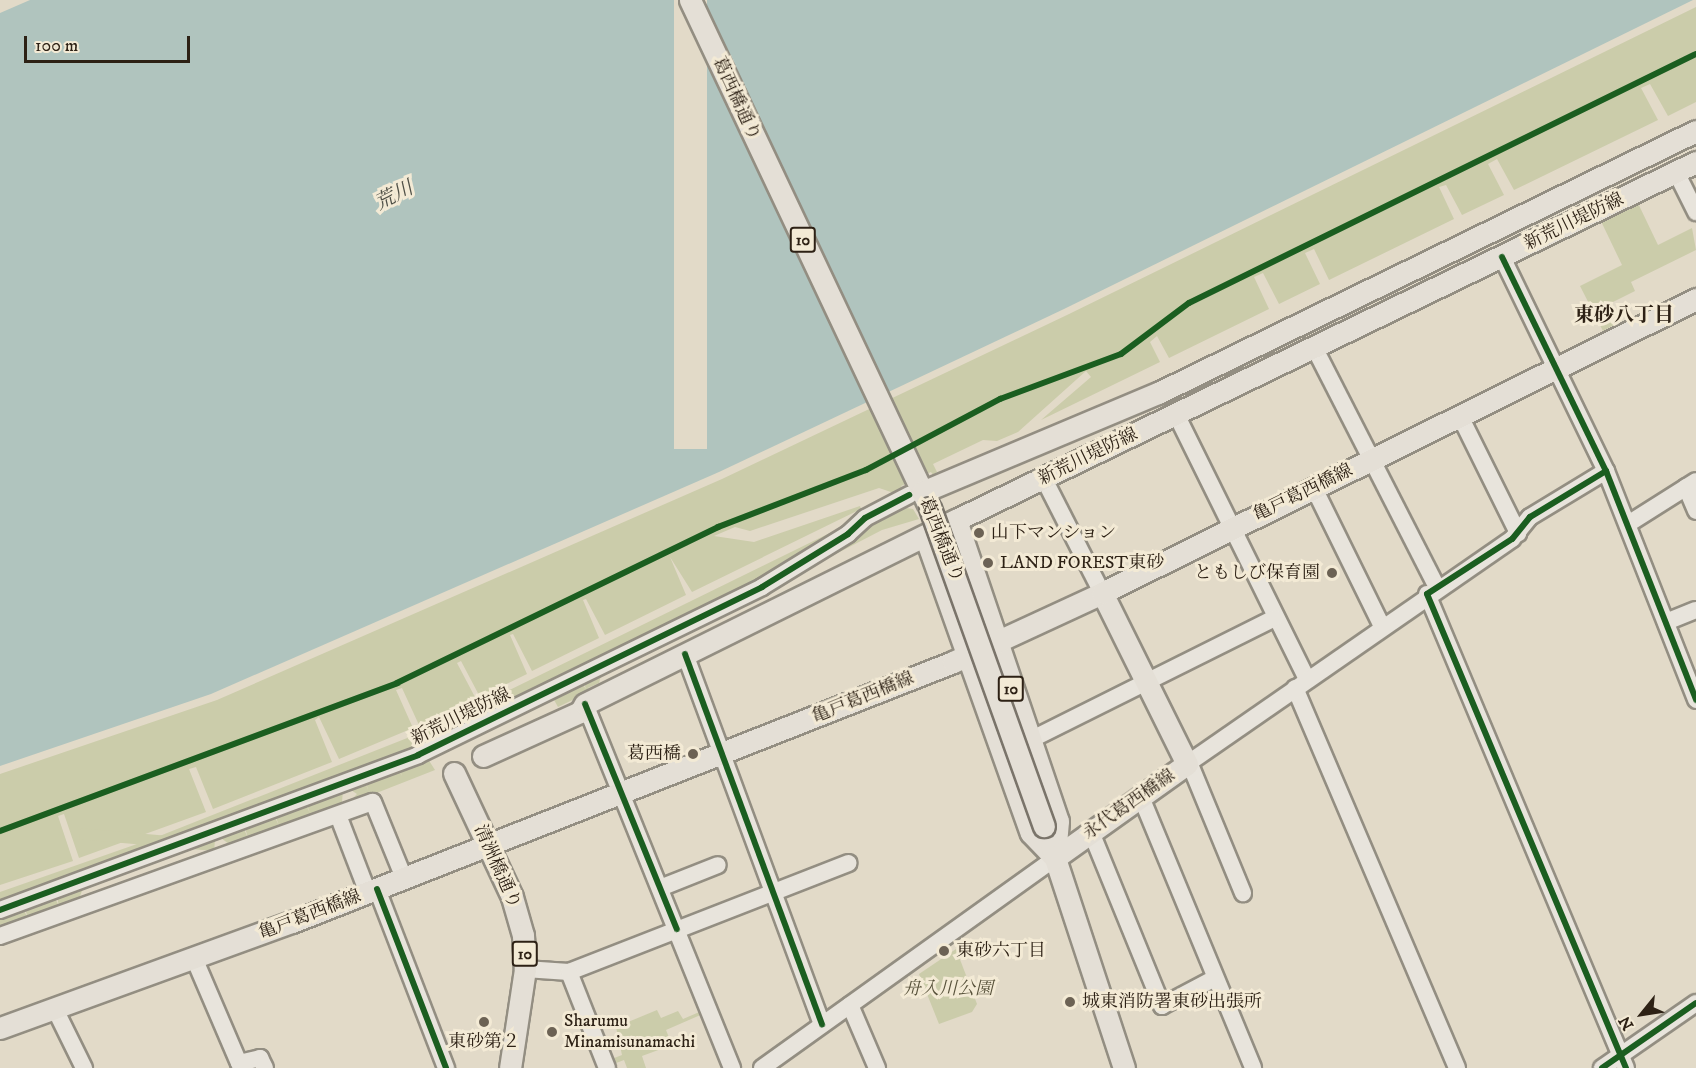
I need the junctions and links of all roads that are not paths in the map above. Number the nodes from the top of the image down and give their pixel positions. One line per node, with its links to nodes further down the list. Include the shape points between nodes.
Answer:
1 (690, 0): 17 (main road, 葛西橋通り / 10)
2 (1696, 131): 17 (main road, 新荒川堤防線, via 1158,393)
3 (1696, 162): 4 (main road, 新荒川堤防線)
4 (1676, 172): 5 (street); 6 (main road, 新荒川堤防線)
5 (1696, 212)
6 (1502, 257): 8 (main road, 新荒川堤防線); 9 (street)
7 (1696, 299): 9 (main road, 亀戸葛西橋線)
8 (1314, 347): 10 (main road, 新荒川堤防線); 12 (street)
9 (1557, 368): 11 (main road, 亀戸葛西橋線); 13 (street)
10 (1176, 414): 14 (main road, 新荒川堤防線); 21 (street)
11 (1460, 416): 12 (main road, 亀戸葛西橋線); 22 (street)
12 (1372, 460): 16 (main road, 亀戸葛西橋線); 24 (street)
13 (1606, 471): 20 (street); 22 (street, via 1530,517)
14 (1044, 479): 19 (main road, 新荒川堤防線); 25 (street)
15 (1691, 484): 18 (street); 20 (street)
16 (1314, 488): 21 (main road, 亀戸葛西橋線); 29 (street)
17 (919, 494): 47 (main road, 葛西橋通り / 10, bridge); 55 (street, 新荒川堤防線, via 865,518 848,534 762,587 418,755)
18 (1696, 512)
19 (956, 520): 23 (main road, 新荒川堤防線); 30 (main road, 10)
20 (1628, 524): 28 (street)
21 (1232, 528): 25 (main road, 亀戸葛西橋線); 27 (street)
22 (1518, 533): 24 (street)
23 (925, 536): 31 (main road, 新荒川堤防線); 32 (main road, 10)
24 (1432, 591): 29 (street); 67 (street)
25 (1102, 593): 30 (main road, 亀戸葛西橋線); 33 (main road, 永代葛西橋線)
26 (1696, 610): 28 (street)
27 (1275, 618): 33 (street); 34 (street)
28 (1666, 622): 35 (street)
29 (1382, 626): 34 (street)
30 (996, 642): 32 (main road, 亀戸葛西橋線); 37 (main road, 10)
31 (685, 654): 36 (main road, 新荒川堤防線); 38 (street)
32 (967, 656): 38 (main road, 亀戸葛西橋線); 47 (main road, 10, via 1031,833)
33 (1146, 681): 37 (street); 40 (main road, 永代葛西橋線)
34 (1301, 683): 40 (street); 78 (street)
35 (1696, 700)
36 (585, 704): 39 (main road, 新荒川堤防線, via 580,712); 42 (street)
37 (1028, 741): 47 (main road, 10, via 1058,821)
38 (721, 754): 42 (main road, 亀戸葛西橋線); 54 (street)
39 (483, 756)
40 (1188, 763): 43 (main road, 永代葛西橋線); 53 (street)
41 (454, 773): 46 (main road, 清洲橋通り / 10)
42 (622, 793): 46 (main road, 亀戸葛西橋線); 51 (street)
43 (1141, 797): 45 (main road, 永代葛西橋線); 61 (street)
44 (338, 815): 50 (street, via 373,802); 52 (street); 57 (street)
45 (1091, 832): 47 (main road, 永代葛西橋線); 61 (street, via 1162,1006)
46 (489, 845): 50 (main road, 亀戸葛西橋線); 59 (main road, 清洲橋通り / 10, via 519,916)
47 (1055, 858): 63 (street); 76 (main road, 葛西橋通り / 10)
48 (849, 863): 54 (street)
49 (718, 865): 51 (street)
50 (404, 878): 52 (main road, 亀戸葛西橋線)
51 (660, 888): 56 (street)
52 (372, 891): 58 (main road, 亀戸葛西橋線); 70 (street)
53 (1243, 892)
54 (772, 893): 56 (street); 65 (street)
55 (0, 910)
56 (677, 929): 60 (street); 73 (street)
57 (0, 936)
58 (194, 958): 64 (main road, 亀戸葛西橋線); 69 (street, via 239,1064 260,1058)
59 (525, 969): 60 (street); 71 (main road, 清洲橋通り / 10)
60 (569, 972): 72 (street)
61 (1215, 978): 77 (street)
62 (1696, 1003): 67 (street)
63 (850, 1005): 65 (street); 75 (street)
64 (55, 1009): 66 (main road, 亀戸葛西橋線); 68 (street)
65 (822, 1025): 74 (street)
66 (0, 1028)
67 (1623, 1061): 79 (street)
68 (84, 1068)
69 (265, 1068)
70 (446, 1068)
71 (510, 1068)
72 (607, 1068)
73 (732, 1068)
74 (762, 1068)
75 (878, 1068)
76 (1124, 1068)
77 (1253, 1068)
78 (1456, 1068)
79 (1602, 1068)

